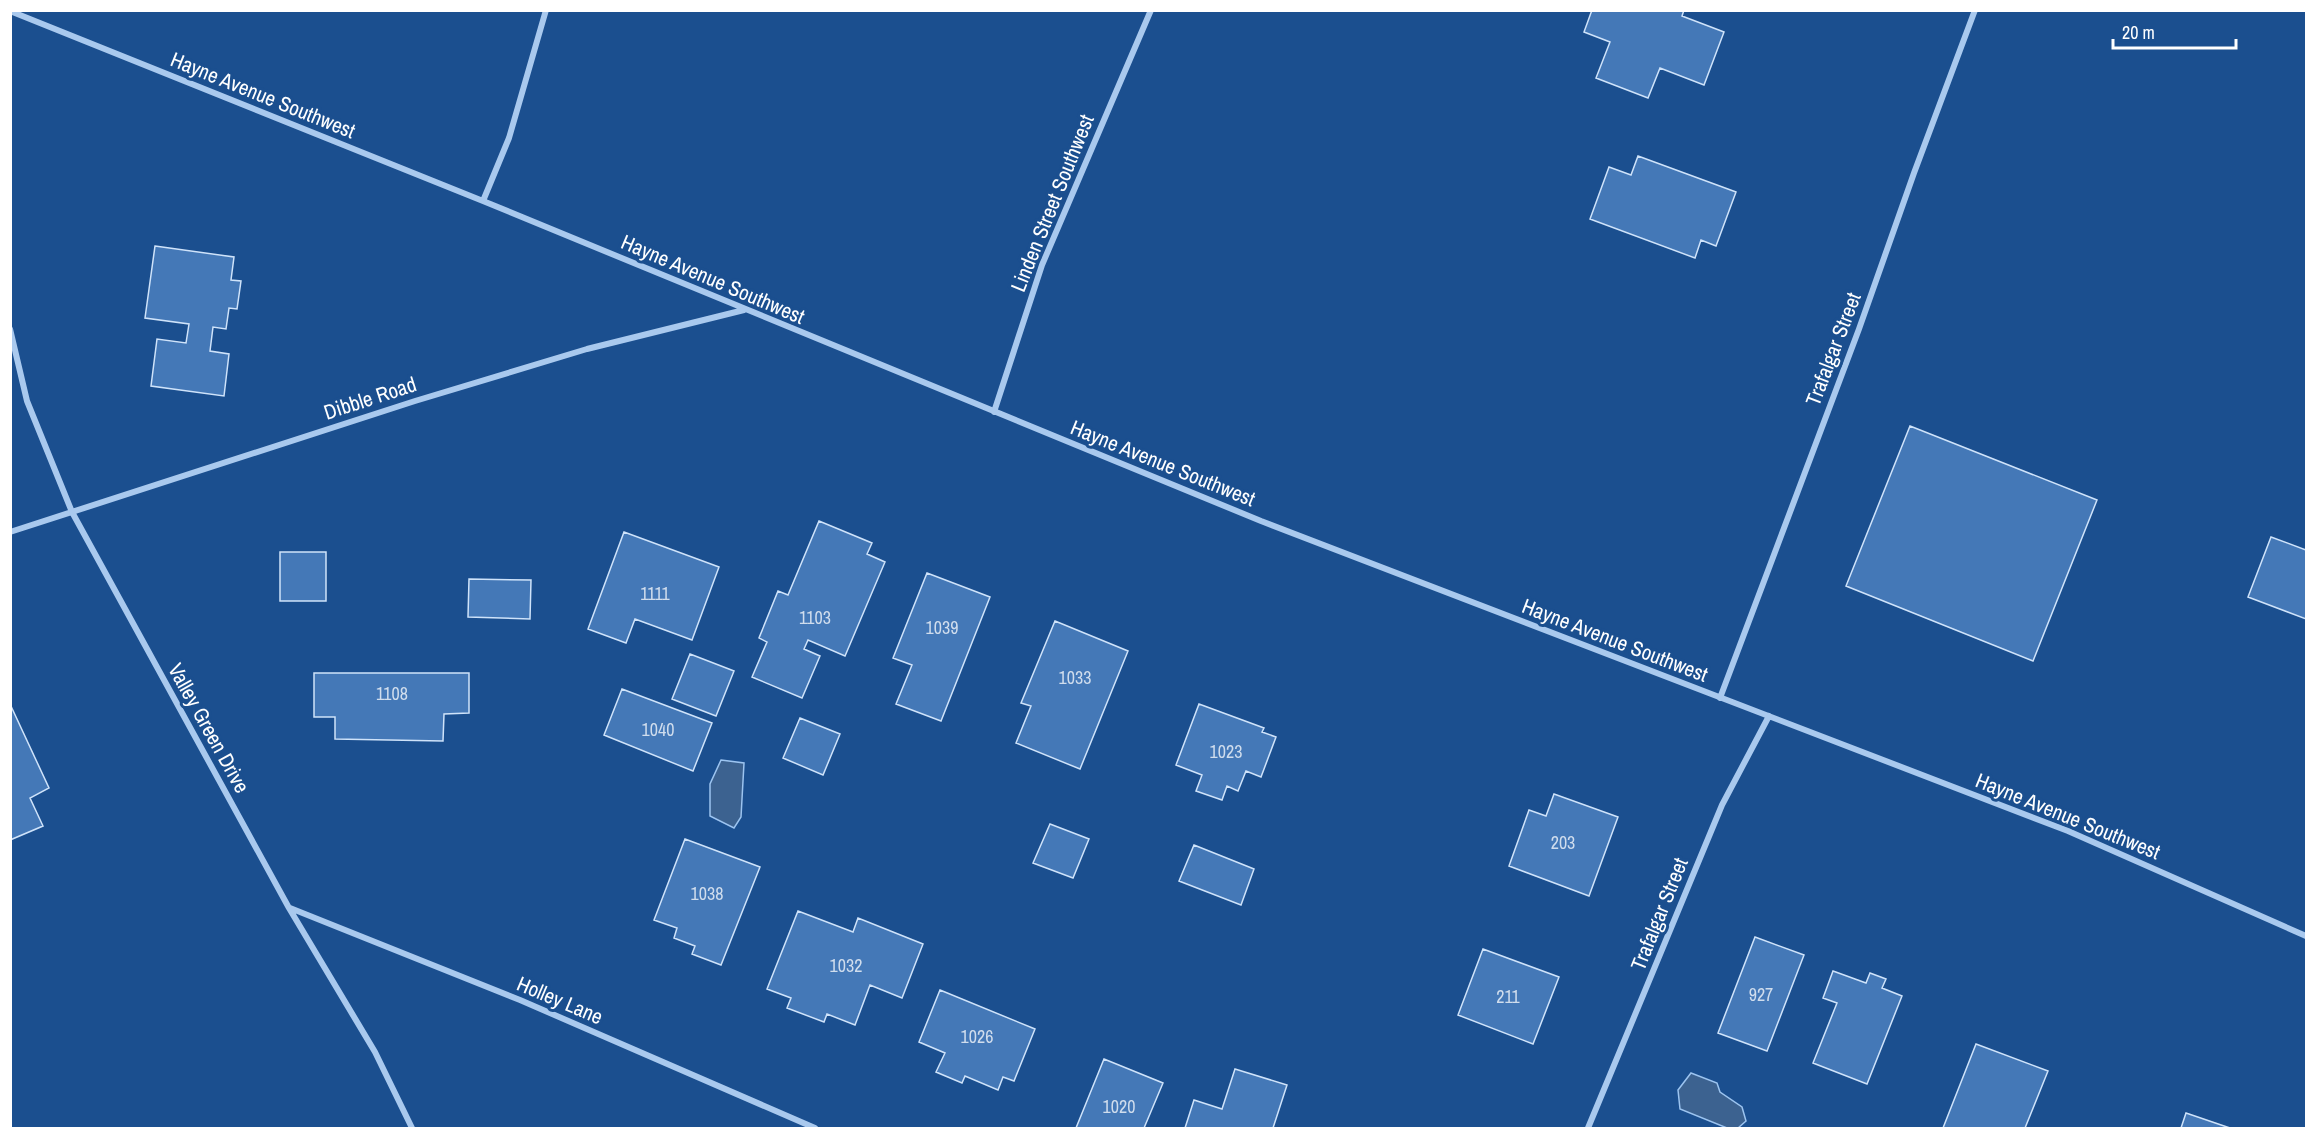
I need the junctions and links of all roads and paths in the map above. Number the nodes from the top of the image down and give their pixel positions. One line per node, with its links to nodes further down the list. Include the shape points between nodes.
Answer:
1 (10, 10): 5 (street, Hayne Avenue Southwest)
2 (546, 10): 5 (street, via 509,138)
3 (1150, 10): 8 (street, Linden Street Southwest, via 1042,265)
4 (1976, 10): 11 (street, Trafalgar Street)
5 (483, 201): 6 (street, Hayne Avenue Southwest)
6 (744, 310): 8 (street, Hayne Avenue Southwest); 9 (street, Dibble Road, via 587,348)
7 (10, 329): 9 (street, Valley Green Drive, via 27,401)
8 (994, 412): 11 (street, Hayne Avenue Southwest, via 1261,521)
9 (72, 512): 10 (street, Dibble Road); 13 (street, Valley Green Drive)
10 (10, 532)
11 (1720, 698): 12 (street, Hayne Avenue Southwest)
12 (1769, 716): 14 (street, Hayne Avenue Southwest, via 2068,831); 17 (street, Trafalgar Street, via 1722,805)
13 (289, 908): 15 (street, Valley Green Drive, via 375,1052); 16 (street, Holley Lane, via 520,1000)
14 (2307, 936)
15 (412, 1128)
16 (815, 1128)
17 (1588, 1128)

